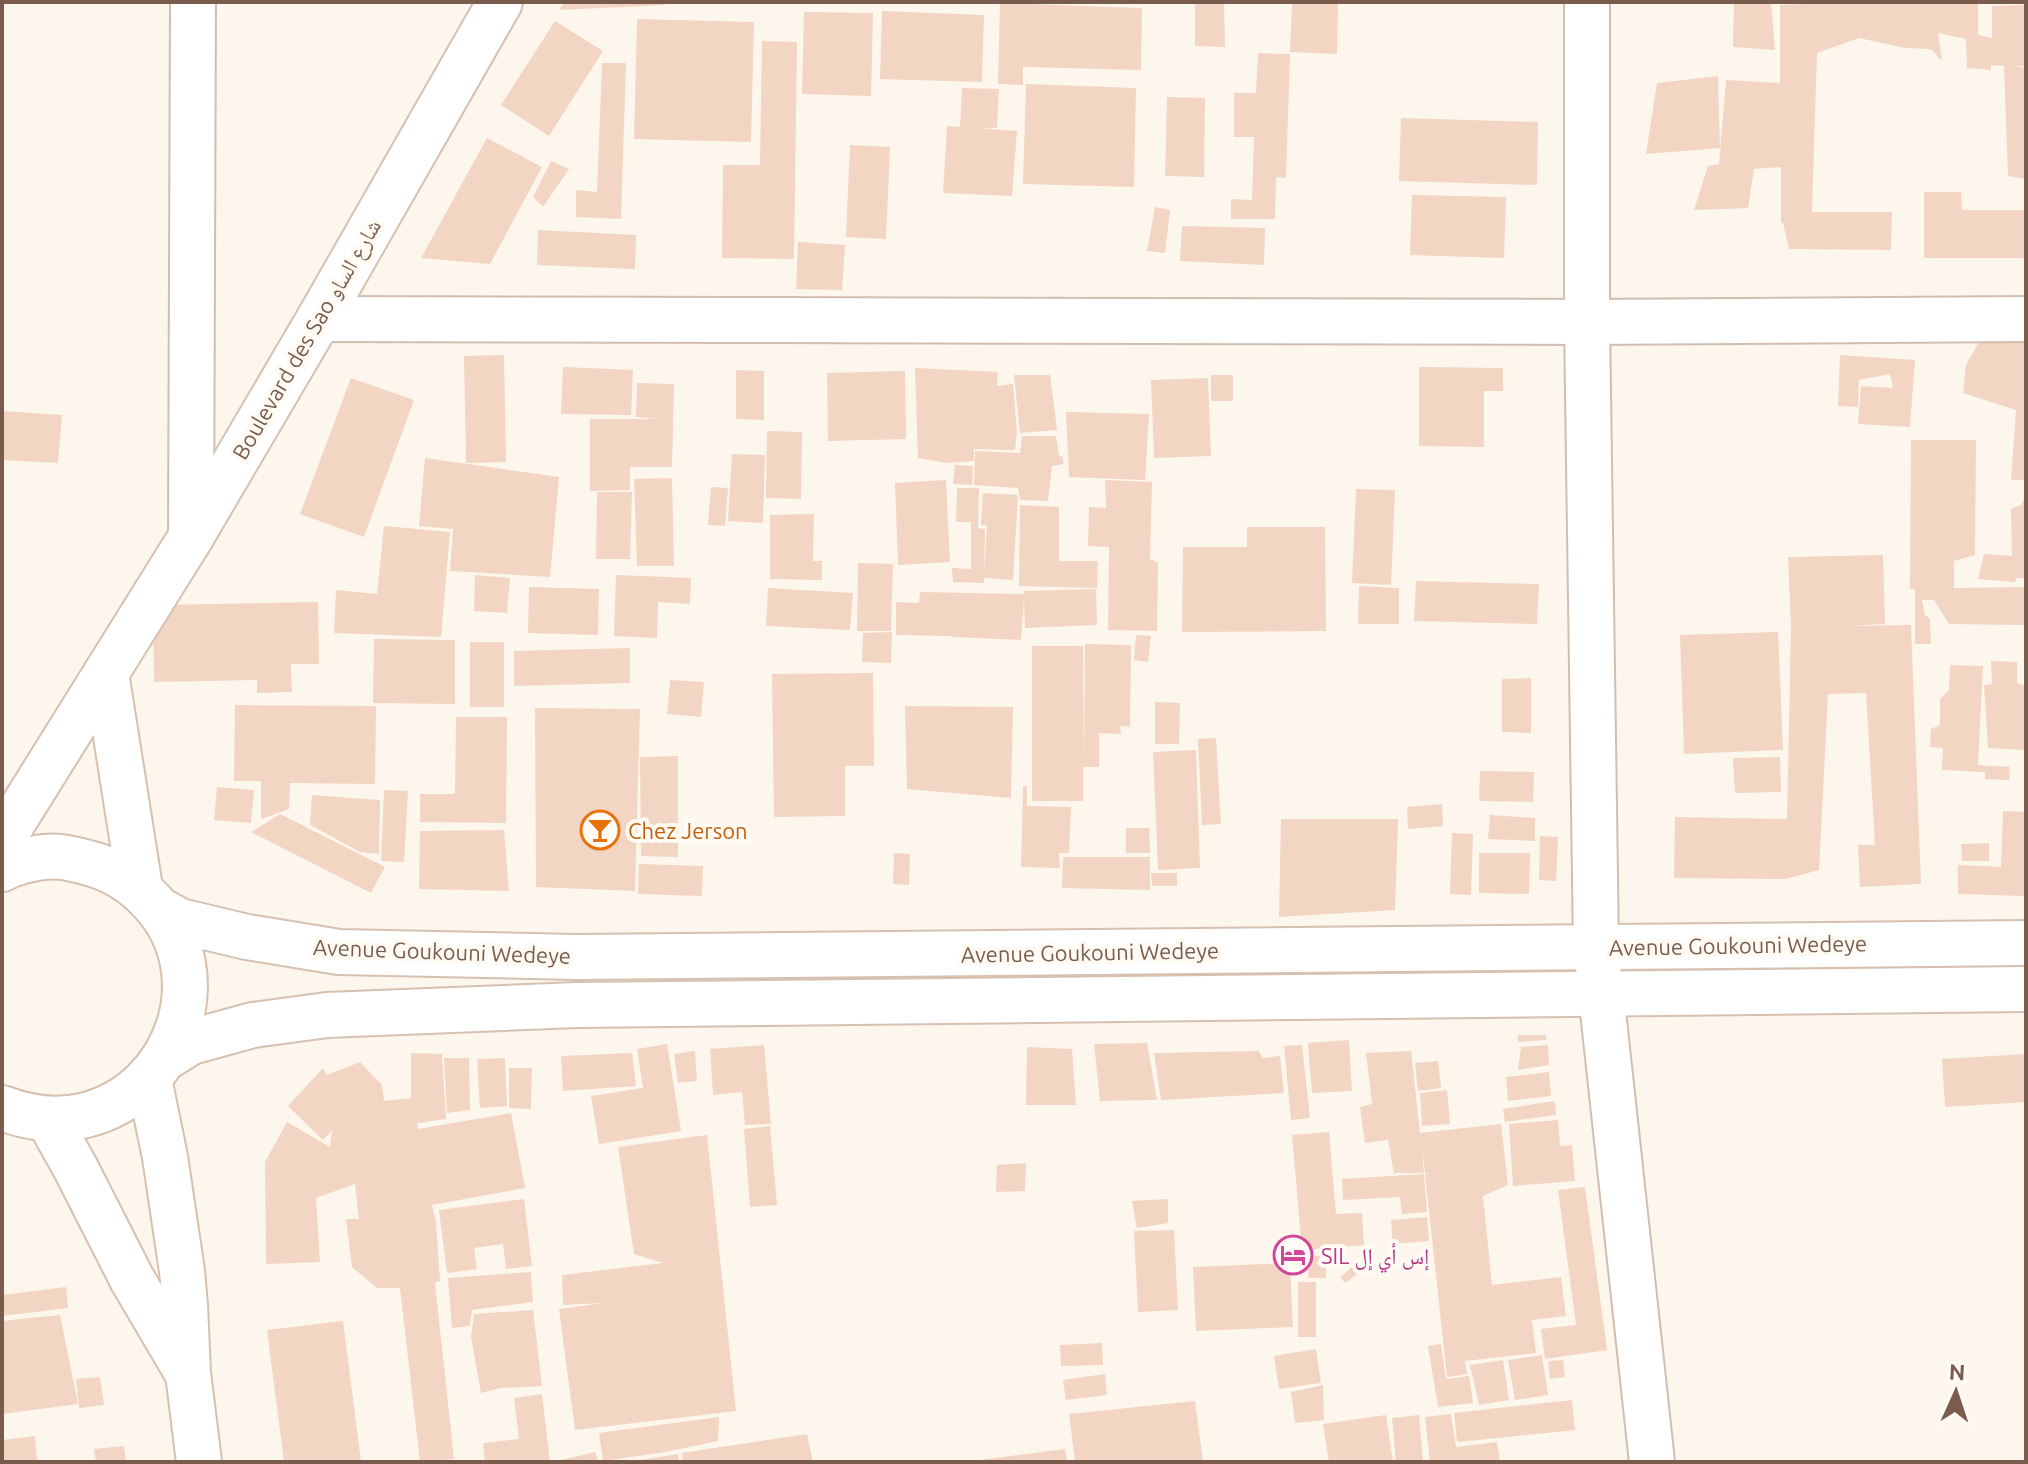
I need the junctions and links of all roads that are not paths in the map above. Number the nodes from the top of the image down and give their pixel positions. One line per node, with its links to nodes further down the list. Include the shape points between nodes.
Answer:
1 (193, 2): 7 (street)
2 (500, 2): 4 (street, Boulevard des Sao شارع الساو)
3 (1587, 2): 6 (street)
4 (319, 319): 6 (street); 7 (street, Boulevard des Sao شارع الساو)
5 (2026, 319): 6 (street)
6 (1587, 322): 13 (street)
7 (191, 537): 8 (street, Boulevard des Sao شارع الساو)
8 (106, 673): 9 (street, Boulevard des Sao شارع الساو); 11 (street)
9 (2, 840)
10 (2, 869): 11 (street, Avenue Goukouni Wedeye, via 59,856 102,866)
11 (150, 899): 13 (street, Avenue Goukouni Wedeye, via 180,921 339,952 577,957); 16 (street, via 176,937 185,967 186,999 179,1030)
12 (2026, 943): 13 (street, Avenue Goukouni Wedeye)
13 (1596, 947): 15 (street)
14 (2026, 989): 15 (street, Avenue Goukouni Wedeye)
15 (1601, 993): 16 (street, Avenue Goukouni Wedeye, via 577,1005 327,1015 253,1025 191,1042); 21 (street)
16 (157, 1068): 18 (street, Avenue Goukouni Wedeye, via 120,1101 86,1115); 19 (street, via 182,1271)
17 (2, 1108): 18 (street, Avenue Goukouni Wedeye)
18 (48, 1119): 19 (street)
19 (188, 1373): 20 (street)
20 (199, 1462)
21 (1652, 1462)

